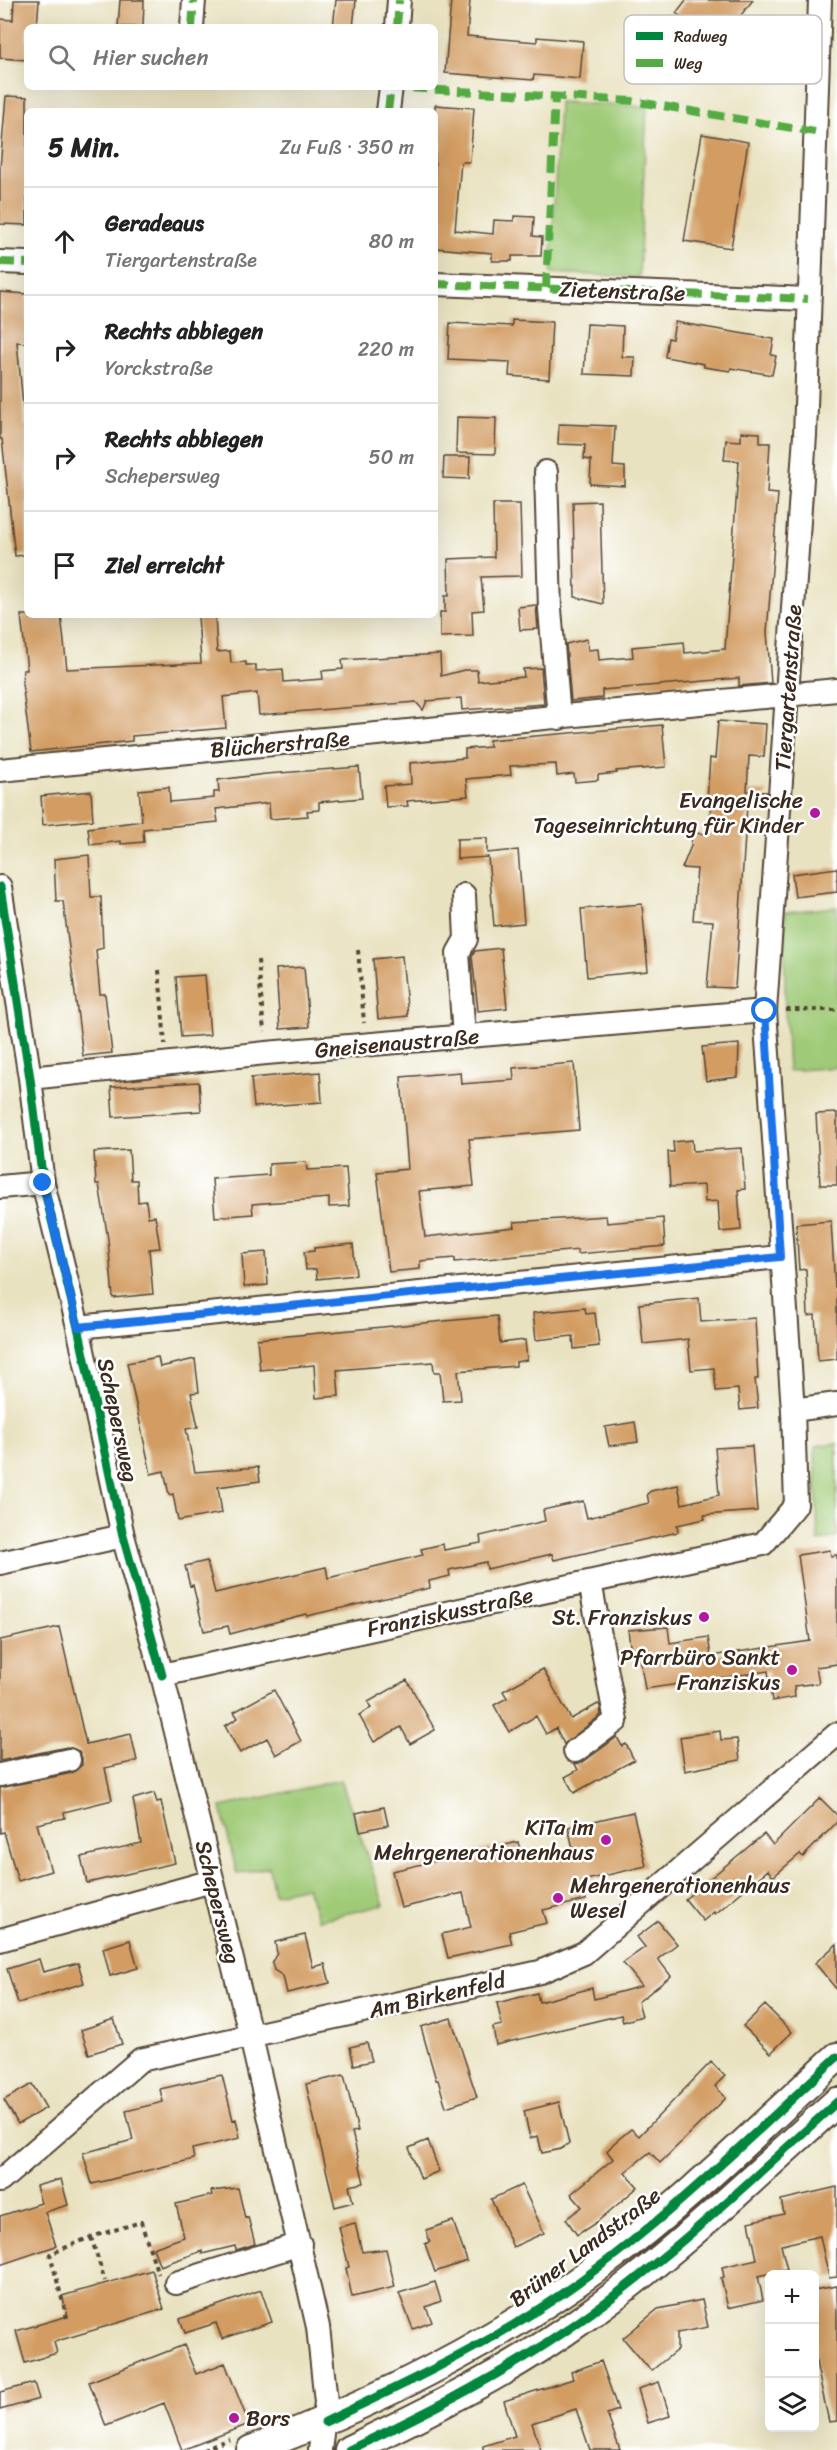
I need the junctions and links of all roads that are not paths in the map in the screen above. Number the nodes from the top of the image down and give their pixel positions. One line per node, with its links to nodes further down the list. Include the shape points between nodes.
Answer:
1 (194, 0): 5 (street)
2 (399, 0): 6 (street)
3 (820, 0): 4 (street, Tiergartenstraße)
4 (819, 15)
5 (192, 24)
6 (397, 24)
7 (817, 84): 13 (street, Tiergartenstraße)
8 (391, 90): 9 (street)
9 (388, 108)
10 (0, 262): 11 (street)
11 (24, 263)
12 (438, 284): 13 (street, Zietenstraße)
13 (808, 299): 16 (street, Tiergartenstraße, via 805,435)
14 (546, 472): 17 (street, via 550,609)
15 (837, 690): 16 (street, Blücherstraße)
16 (787, 696): 17 (street, Blücherstraße); 21 (street, Tiergartenstraße)
17 (559, 718): 18 (street, Blücherstraße)
18 (0, 770)
19 (0, 887): 23 (street, Schepersweg)
20 (464, 895): 22 (street, via 466,939 458,953)
21 (765, 1011): 22 (street, Gneisenaustraße); 26 (street, Tiergartenstraße)
22 (464, 1037): 23 (street, Gneisenaustraße)
23 (30, 1077): 24 (street, Schepersweg)
24 (43, 1183): 25 (street); 27 (street, Schepersweg)
25 (0, 1187)
26 (780, 1257): 27 (street); 29 (street, Tiergartenstraße)
27 (78, 1327): 30 (street, Schepersweg)
28 (837, 1404): 29 (street)
29 (793, 1410): 32 (street, Franziskusstraße, via 796,1505 763,1544)
30 (123, 1536): 31 (street); 33 (street, Schepersweg)
31 (0, 1563)
32 (590, 1582): 33 (street, Franziskusstraße); 35 (street, via 616,1721)
33 (162, 1675): 38 (street, Schepersweg)
34 (837, 1734): 40 (street, Am Birkenfeld, via 584,1953 540,1972)
35 (575, 1750)
36 (69, 1760): 37 (street)
37 (0, 1775)
38 (212, 1881): 39 (street); 40 (street, Schepersweg)
39 (0, 1940)
40 (251, 2037): 43 (street, Am Birkenfeld, via 140,2060); 44 (street, Schepersweg)
41 (837, 2057): 46 (main road, Brüner Landstraße, via 699,2184 603,2263 516,2323)
42 (837, 2102): 49 (main road, via 714,2214 583,2319 456,2397)
43 (0, 2181)
44 (300, 2244): 45 (street); 46 (street, Schepersweg, via 318,2327)
45 (167, 2280)
46 (325, 2422): 47 (main road, Brüner Landstraße); 48 (street, Schepersweg)
47 (251, 2450)
48 (320, 2450)
49 (349, 2450)

